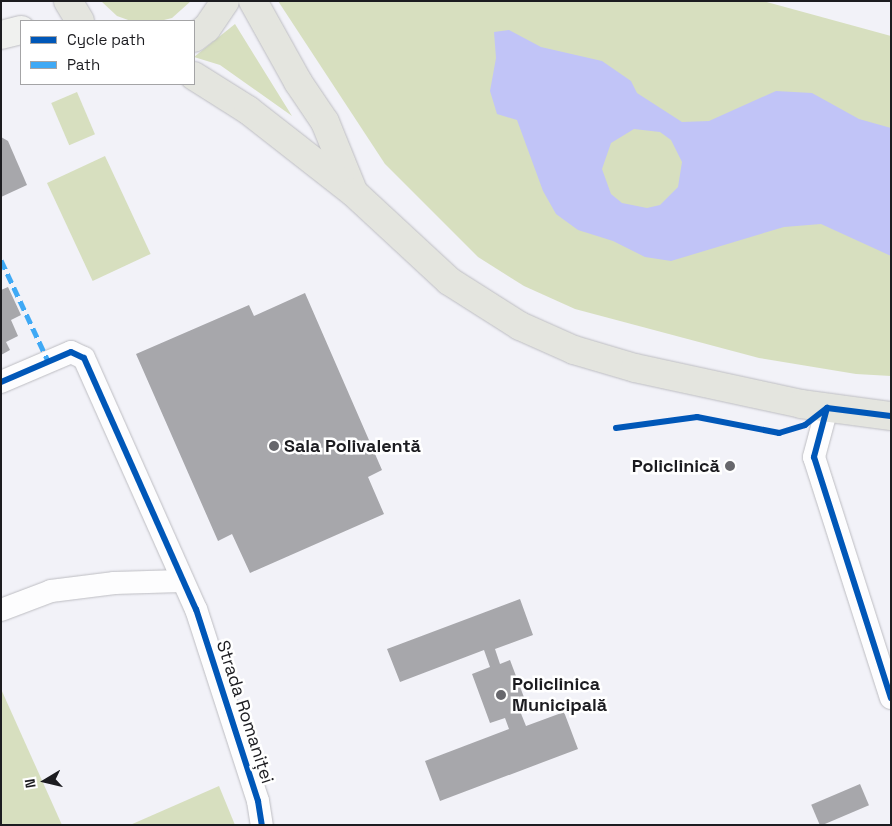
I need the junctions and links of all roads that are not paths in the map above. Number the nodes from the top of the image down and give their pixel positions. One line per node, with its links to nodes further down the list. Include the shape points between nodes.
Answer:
1 (68, 1): 4 (main road)
2 (225, 1): 7 (main road, via 207,28)
3 (253, 1): 9 (main road, via 298,82 325,122)
4 (79, 20)
5 (20, 30): 6 (main road)
6 (1, 35)
7 (195, 37)
8 (195, 77): 9 (main road, via 225,94)
9 (353, 192): 11 (main road, via 449,281 520,326 556,342 635,368)
10 (1, 382): 13 (street, Strada Romaniței, via 71,352 84,358)
11 (827, 408): 12 (main road); 15 (street, via 814,457)
12 (891, 416)
13 (182, 581): 14 (street, via 114,583 51,591); 16 (street, Strada Romaniței, via 196,609 258,801)
14 (1, 610)
15 (891, 698)
16 (262, 825)

